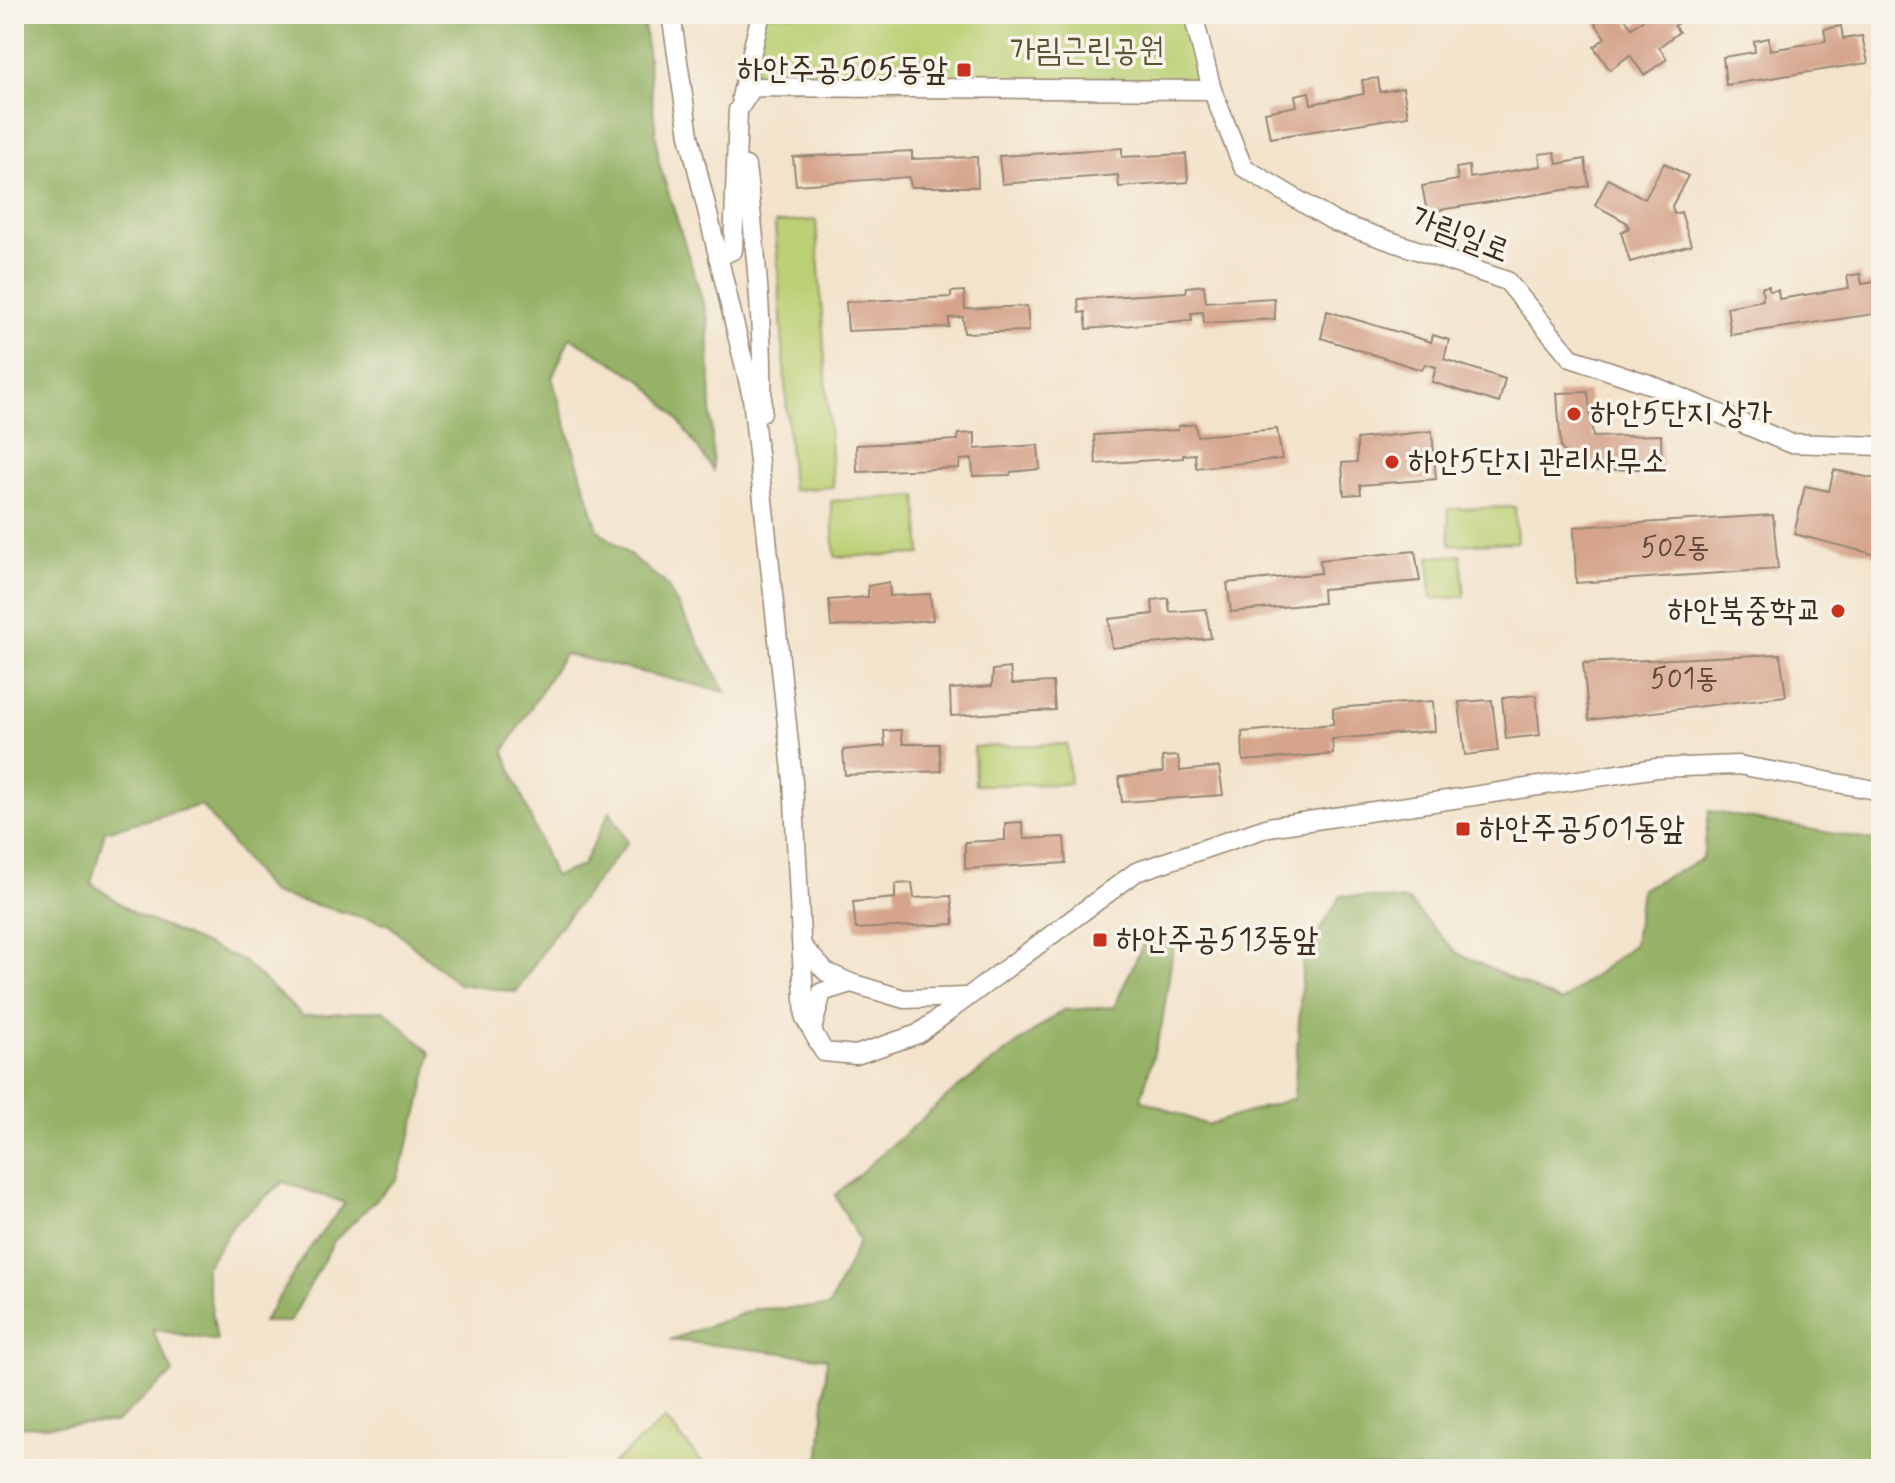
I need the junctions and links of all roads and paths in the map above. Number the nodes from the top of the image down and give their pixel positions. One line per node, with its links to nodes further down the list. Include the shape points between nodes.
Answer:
1 (671, 14): 6 (street, via 689,135)
2 (761, 14): 5 (street)
3 (1193, 14): 4 (street, 가림일로)
4 (1212, 90): 5 (street, via 753,87); 7 (street, 가림일로, via 1243,167 1335,222 1507,281 1571,358 1649,384 1789,443)
5 (738, 110): 6 (street, via 733,250); 8 (street, via 752,215 763,382)
6 (718, 257): 8 (street, via 752,397)
7 (1881, 446)
8 (760, 479): 10 (street, via 793,781)
9 (1881, 791): 12 (street, via 1738,765 1657,768 1269,827 1136,872)
10 (803, 947): 11 (street, via 826,972); 13 (street, via 805,1018)
11 (851, 983): 12 (street, via 904,999); 13 (street, via 822,992)
12 (966, 997): 13 (street, via 918,1034 856,1055 824,1052)
13 (812, 1030)

